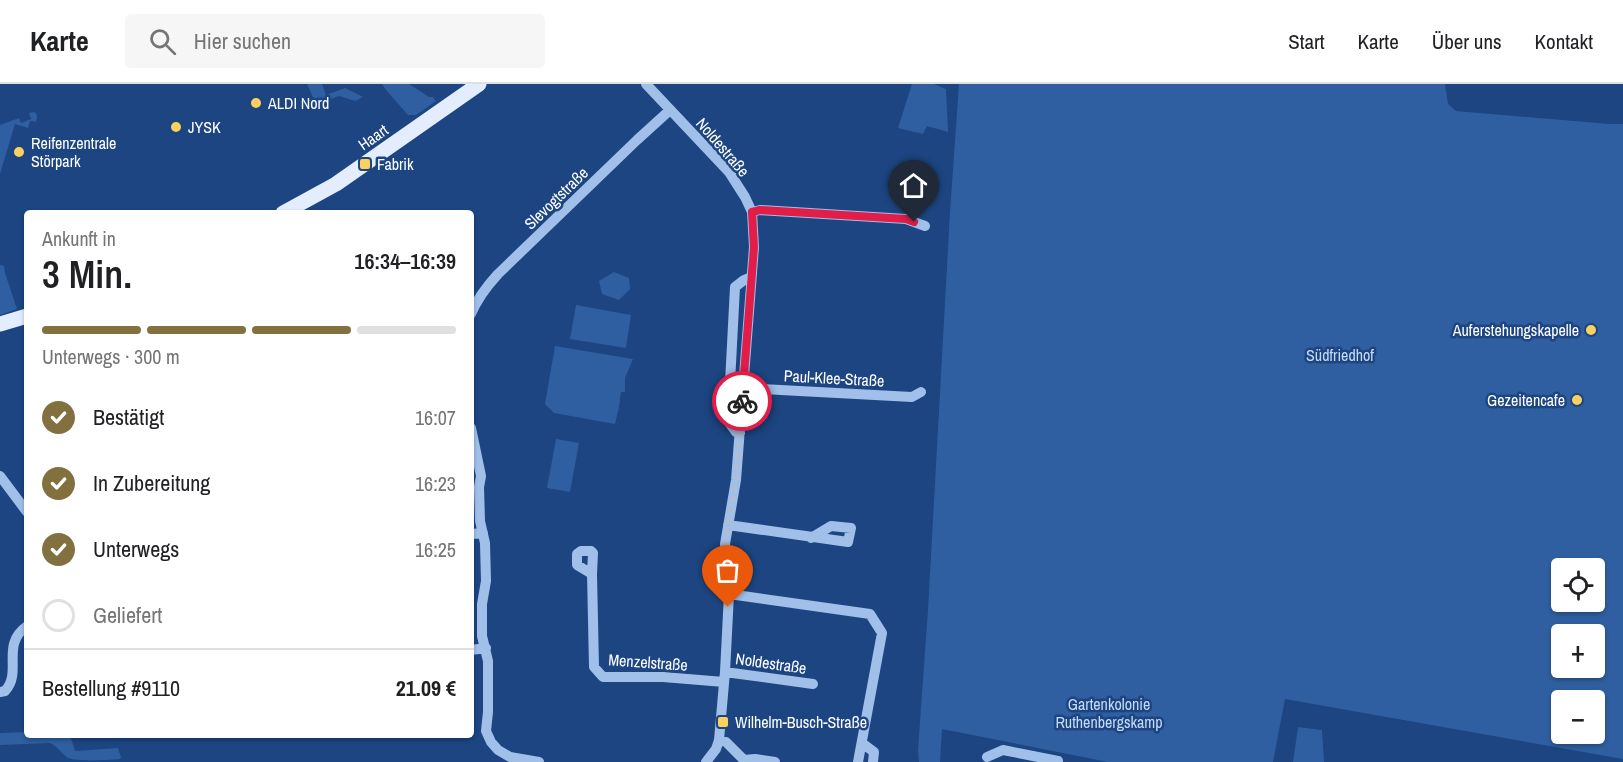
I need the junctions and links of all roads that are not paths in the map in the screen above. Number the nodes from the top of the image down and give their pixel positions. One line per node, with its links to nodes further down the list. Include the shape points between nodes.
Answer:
1 (479, 84): 4 (main road, Haart, via 336,184)
2 (646, 84): 3 (street, Noldestraße)
3 (670, 110): 5 (street, Noldestraße, via 729,172); 8 (street, Slevogtstraße, via 498,274)
4 (289, 210)
5 (752, 212): 6 (street, via 906,219); 7 (street, Noldestraße)
6 (925, 226)
7 (751, 277): 11 (street, Noldestraße); 13 (street, Noldestraße, via 735,287 728,421)
8 (474, 305)
9 (24, 317): 10 (main road)
10 (0, 324)
11 (743, 388): 12 (street, Paul-Klee-Straße, via 912,397); 13 (street, Noldestraße)
12 (921, 392)
13 (740, 433): 17 (street, Noldestraße)
14 (474, 442): 19 (street, via 481,476)
15 (0, 476): 16 (street)
16 (24, 508)
17 (728, 525): 20 (street); 22 (street, Noldestraße, via 725,544)
18 (474, 534): 19 (street)
19 (483, 534): 24 (street, via 486,581 482,636)
20 (812, 538)
21 (592, 574): 26 (street, Menzelstraße, via 594,667 603,677)
22 (729, 594): 26 (street, Noldestraße); 30 (street, via 870,614 882,633)
23 (24, 629): 28 (street, via 12,648 11,683 6,691)
24 (486, 648): 25 (street); 32 (street, via 488,737 510,757)
25 (474, 650)
26 (725, 677): 27 (street, Noldestraße); 29 (street, Noldestraße)
27 (813, 684)
28 (0, 692)
29 (719, 740): 33 (street, Noldestraße); 34 (street, via 744,760)
30 (862, 743): 35 (street); 36 (street, via 874,752)
31 (987, 757): 37 (street, via 1003,750)
32 (539, 762)
33 (706, 762)
34 (776, 762)
35 (858, 762)
36 (873, 762)
37 (1060, 762)

